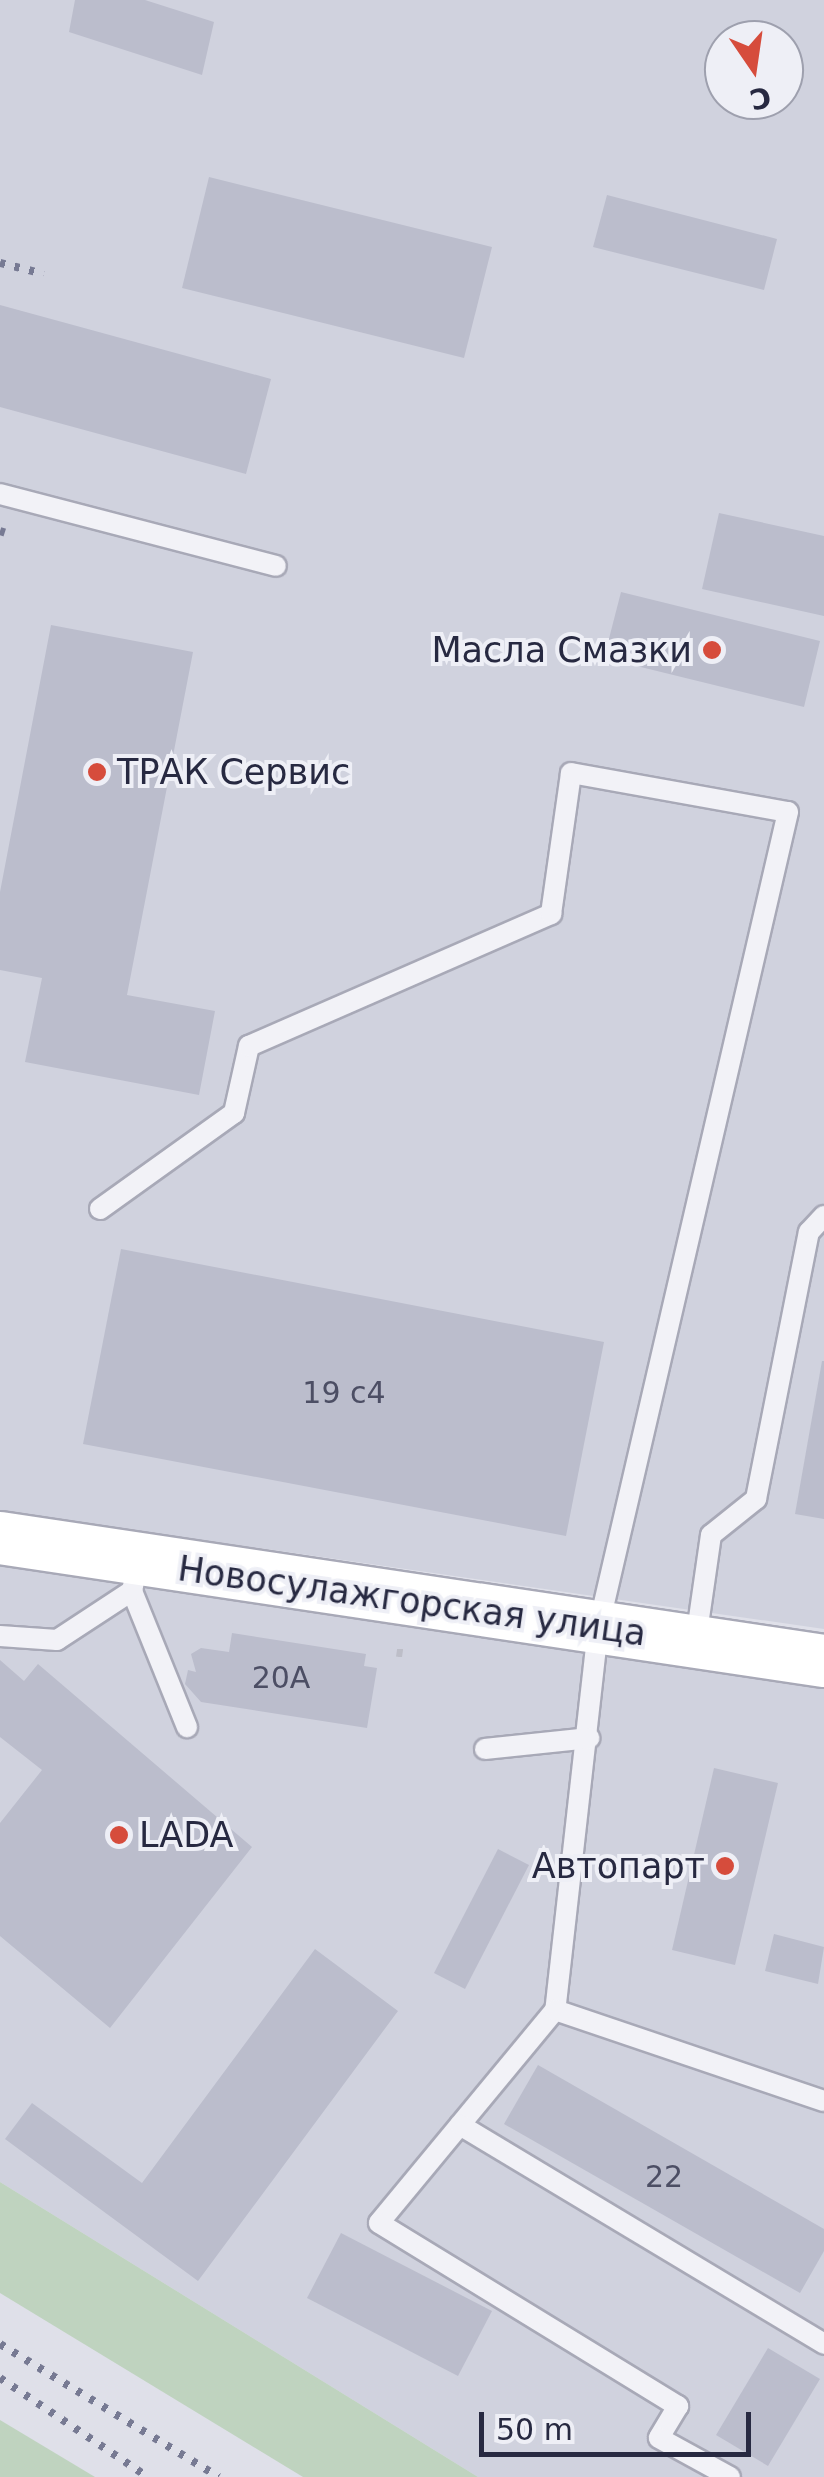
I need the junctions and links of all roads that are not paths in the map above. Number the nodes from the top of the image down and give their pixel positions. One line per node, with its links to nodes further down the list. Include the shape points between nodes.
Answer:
1 (0, 494): 2 (lane)
2 (276, 566)
3 (100, 1210): 7 (lane, via 234,1114 249,1046 551,914 571,773 788,812)
4 (824, 1216): 9 (lane, via 808,1232 756,1499 711,1535)
5 (0, 1538): 6 (main road, Новосулажгорская улица)
6 (135, 1576): 7 (main road, Новосулажгорская улица); 8 (lane, via 57,1640); 11 (lane)
7 (598, 1630): 9 (main road, Новосулажгорская улица); 12 (lane)
8 (0, 1636)
9 (696, 1641): 10 (main road, Новосулажгорская улица)
10 (824, 1661)
11 (187, 1727)
12 (589, 1738): 13 (lane); 14 (lane)
13 (485, 1749)
14 (555, 2010): 15 (lane); 16 (lane)
15 (824, 2100)
16 (460, 2124): 17 (lane); 18 (lane, via 380,2223 678,2406 660,2438)
17 (824, 2344)
18 (730, 2477)

